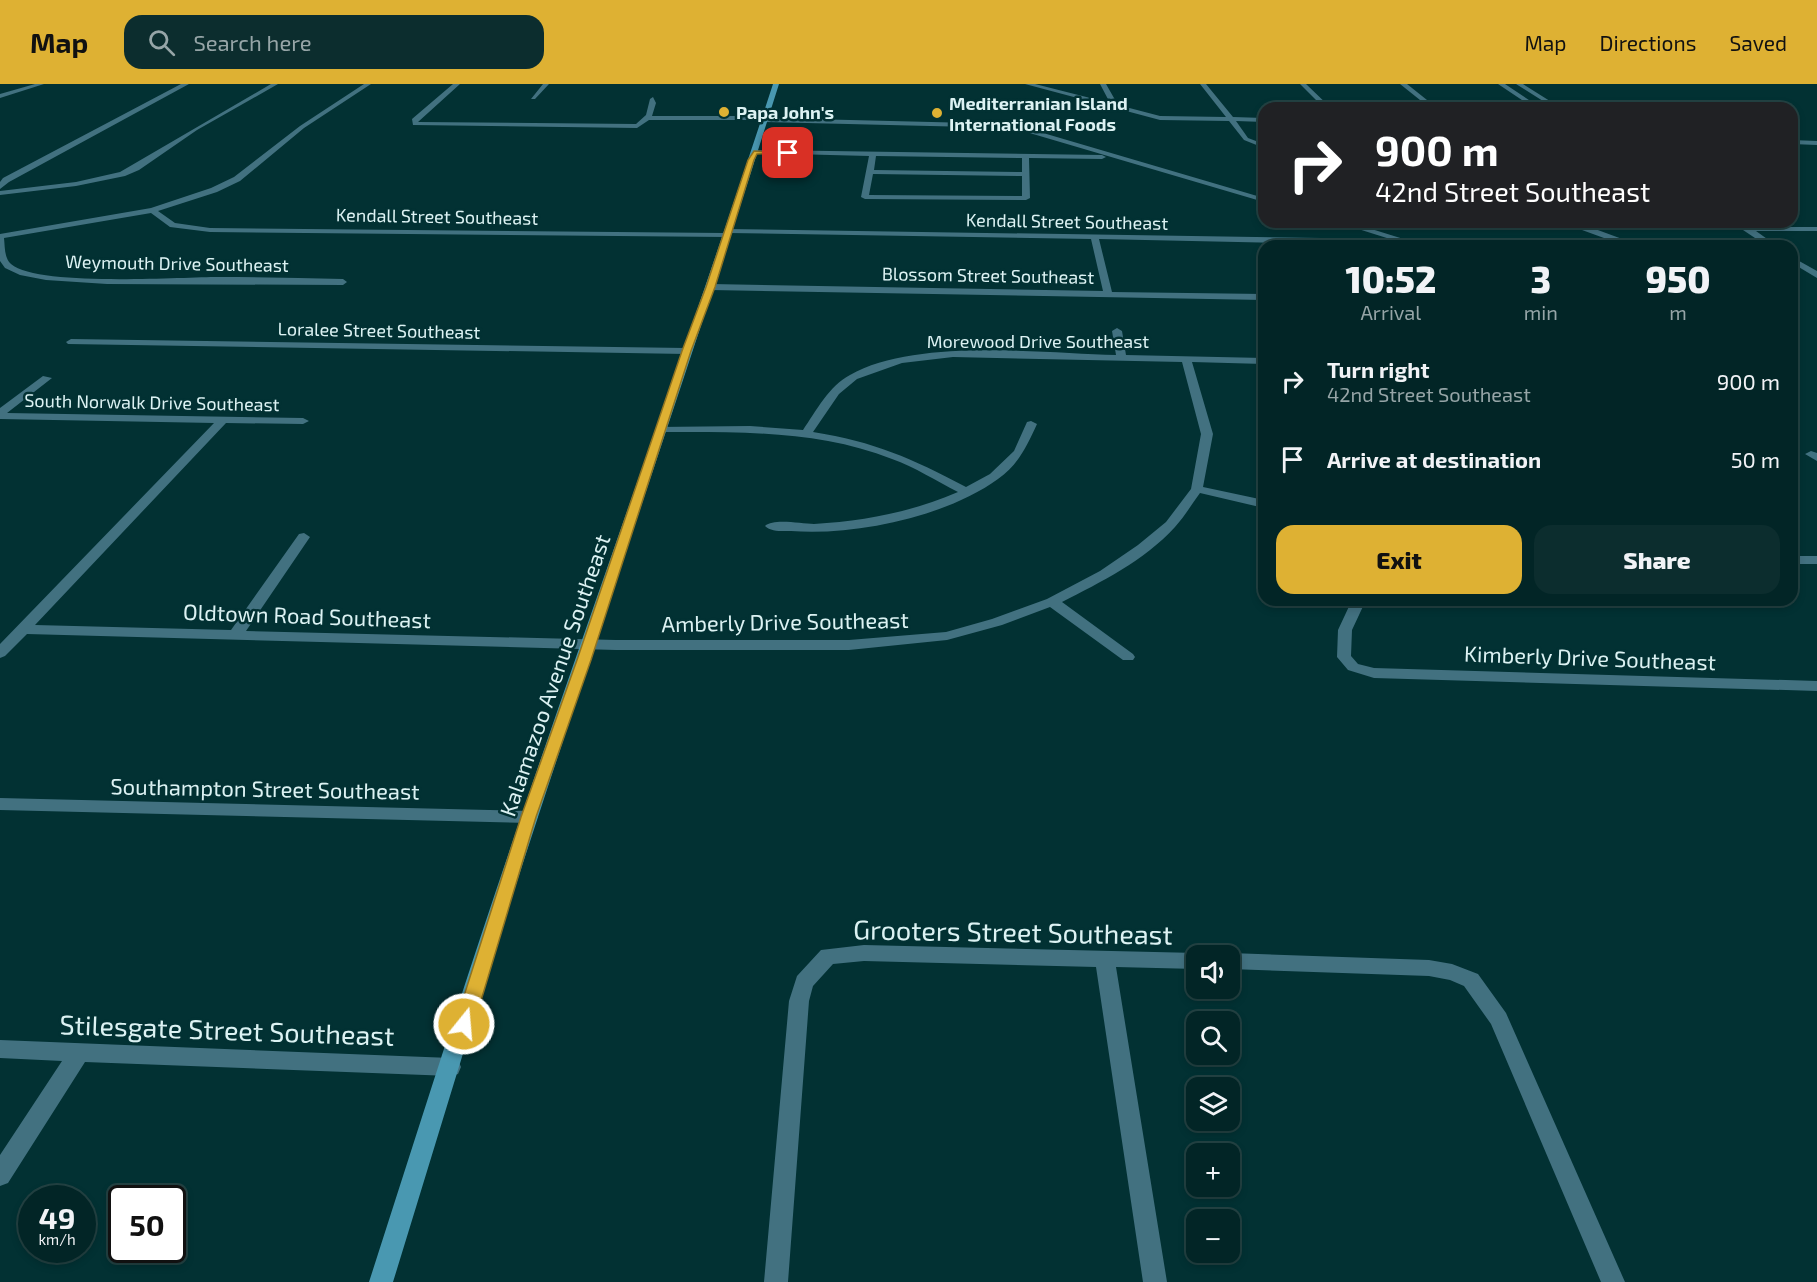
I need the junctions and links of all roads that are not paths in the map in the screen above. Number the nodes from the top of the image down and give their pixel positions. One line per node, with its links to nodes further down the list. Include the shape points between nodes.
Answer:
1 (41, 84): 16 (street)
2 (186, 84): 39 (street, via 6,180)
3 (275, 84): 40 (street, via 129,171 76,184)
4 (368, 84): 42 (street, via 295,132 237,179 190,200)
5 (457, 84): 25 (street, via 414,120 415,124 637,126)
6 (546, 84): 18 (street)
7 (776, 84): 26 (main road, Kalamazoo Avenue Southeast)
8 (1028, 84): 24 (street)
9 (1103, 84): 24 (street)
10 (1203, 84): 27 (street)
11 (1303, 84): 20 (street)
12 (1403, 84): 21 (street)
13 (1501, 84): 22 (street)
14 (1519, 84): 23 (street)
15 (0, 88): 16 (street)
16 (20, 90): 17 (street)
17 (0, 96)
18 (533, 98)
19 (653, 99): 25 (street)
20 (1322, 102)
21 (1426, 102)
22 (1529, 102)
23 (1548, 102)
24 (1115, 106): 27 (street, via 1160,118)
25 (648, 118): 26 (street)
26 (766, 119): 32 (main road, Kalamazoo Avenue Southeast); 35 (street, via 1001,124)
27 (1230, 119): 28 (street); 31 (street, via 1250,141)
28 (1258, 120)
29 (1798, 142): 30 (street)
30 (1817, 143)
31 (1258, 144)
32 (754, 152): 33 (street); 47 (main road, Kalamazoo Avenue Southeast)
33 (873, 154): 34 (street); 36 (street)
34 (1024, 156): 35 (street); 37 (street)
35 (1120, 157): 41 (street)
36 (868, 171): 38 (street); 38 (street, via 865,197)
37 (1026, 174): 38 (street); 38 (street, via 1026,198)
38 (946, 185)
39 (0, 187)
40 (0, 193)
41 (1258, 198)
42 (152, 210): 47 (street, Kendall Street Southeast, via 173,225 210,230); 48 (street)
43 (1360, 228): 51 (street)
44 (1590, 228): 52 (street)
45 (1747, 229): 46 (street); 53 (street)
46 (1817, 229)
47 (727, 233): 49 (street, Kendall Street Southeast); 57 (main road, Kalamazoo Avenue Southeast)
48 (0, 236): 56 (street, Weymouth Drive Southeast, via 2,256 8,266 54,278 105,282)
49 (1095, 238): 50 (street, Kendall Street Southeast); 58 (street)
50 (1258, 240)
51 (1400, 240)
52 (1618, 240)
53 (1764, 240)
54 (1798, 263): 55 (street)
55 (1817, 275)
56 (343, 282)
57 (711, 287): 58 (street, Blossom Street Southeast); 62 (main road, Kalamazoo Avenue Southeast)
58 (1108, 294): 59 (street, Blossom Street Southeast)
59 (1258, 297)
60 (1117, 331): 63 (street)
61 (71, 342): 62 (street, Loralee Street Southeast)
62 (686, 351): 71 (main road, Kalamazoo Avenue Southeast)
63 (1122, 358): 64 (street, Morewood Drive Southeast); 72 (street, Morewood Drive Southeast, via 953,354 900,360 854,377 835,392)
64 (1186, 359): 65 (street, Morewood Drive Southeast); 73 (street, Amberly Drive Southeast, via 1207,434)
65 (1258, 362)
66 (47, 378): 67 (street)
67 (0, 414): 68 (street, South Norwalk Drive Southeast)
68 (224, 419): 69 (street, South Norwalk Drive Southeast); 82 (street)
69 (303, 421)
70 (1031, 424): 74 (street, via 1025,446 1013,461)
71 (661, 429): 72 (street, via 737,428); 84 (main road, Kalamazoo Avenue Southeast)
72 (806, 434): 74 (street, via 897,456)
73 (1197, 489): 75 (street); 80 (street, Amberly Drive Southeast, via 1170,525 1143,548)
74 (966, 492): 76 (street, via 934,506 868,523 812,530)
75 (1258, 503)
76 (771, 526)
77 (304, 537): 83 (street)
78 (1798, 560): 79 (street)
79 (1817, 560)
80 (1052, 602): 84 (street, Amberly Drive Southeast, via 957,633 904,642); 86 (street)
81 (1356, 606): 87 (street, Kimberly Drive Southeast, via 1342,647 1344,657 1362,671 1391,675)
82 (22, 629): 83 (street, Oldtown Road Southeast); 85 (street)
83 (236, 634): 84 (street, Oldtown Road Southeast)
84 (590, 644): 89 (main road, Kalamazoo Avenue Southeast)
85 (0, 652)
86 (1128, 657)
87 (1817, 686)
88 (0, 804): 89 (street, Southampton Street Southeast)
89 (529, 817): 95 (main road, Kalamazoo Avenue Southeast)
90 (1105, 961): 91 (street, Grooters Street Southeast); 98 (street, Grooters Street Southeast, via 864,953 828,956 804,982 799,1001); 99 (street)
91 (1186, 961)
92 (1240, 961): 100 (street, via 1429,968 1471,980 1499,1019)
93 (0, 1049): 94 (street, Stilesgate Street Southeast)
94 (80, 1051): 95 (street, Stilesgate Street Southeast); 96 (street)
95 (451, 1067): 97 (main road, Kalamazoo Avenue Southeast)
96 (0, 1175)
97 (381, 1282)
98 (776, 1282)
99 (1155, 1282)
100 (1613, 1282)

